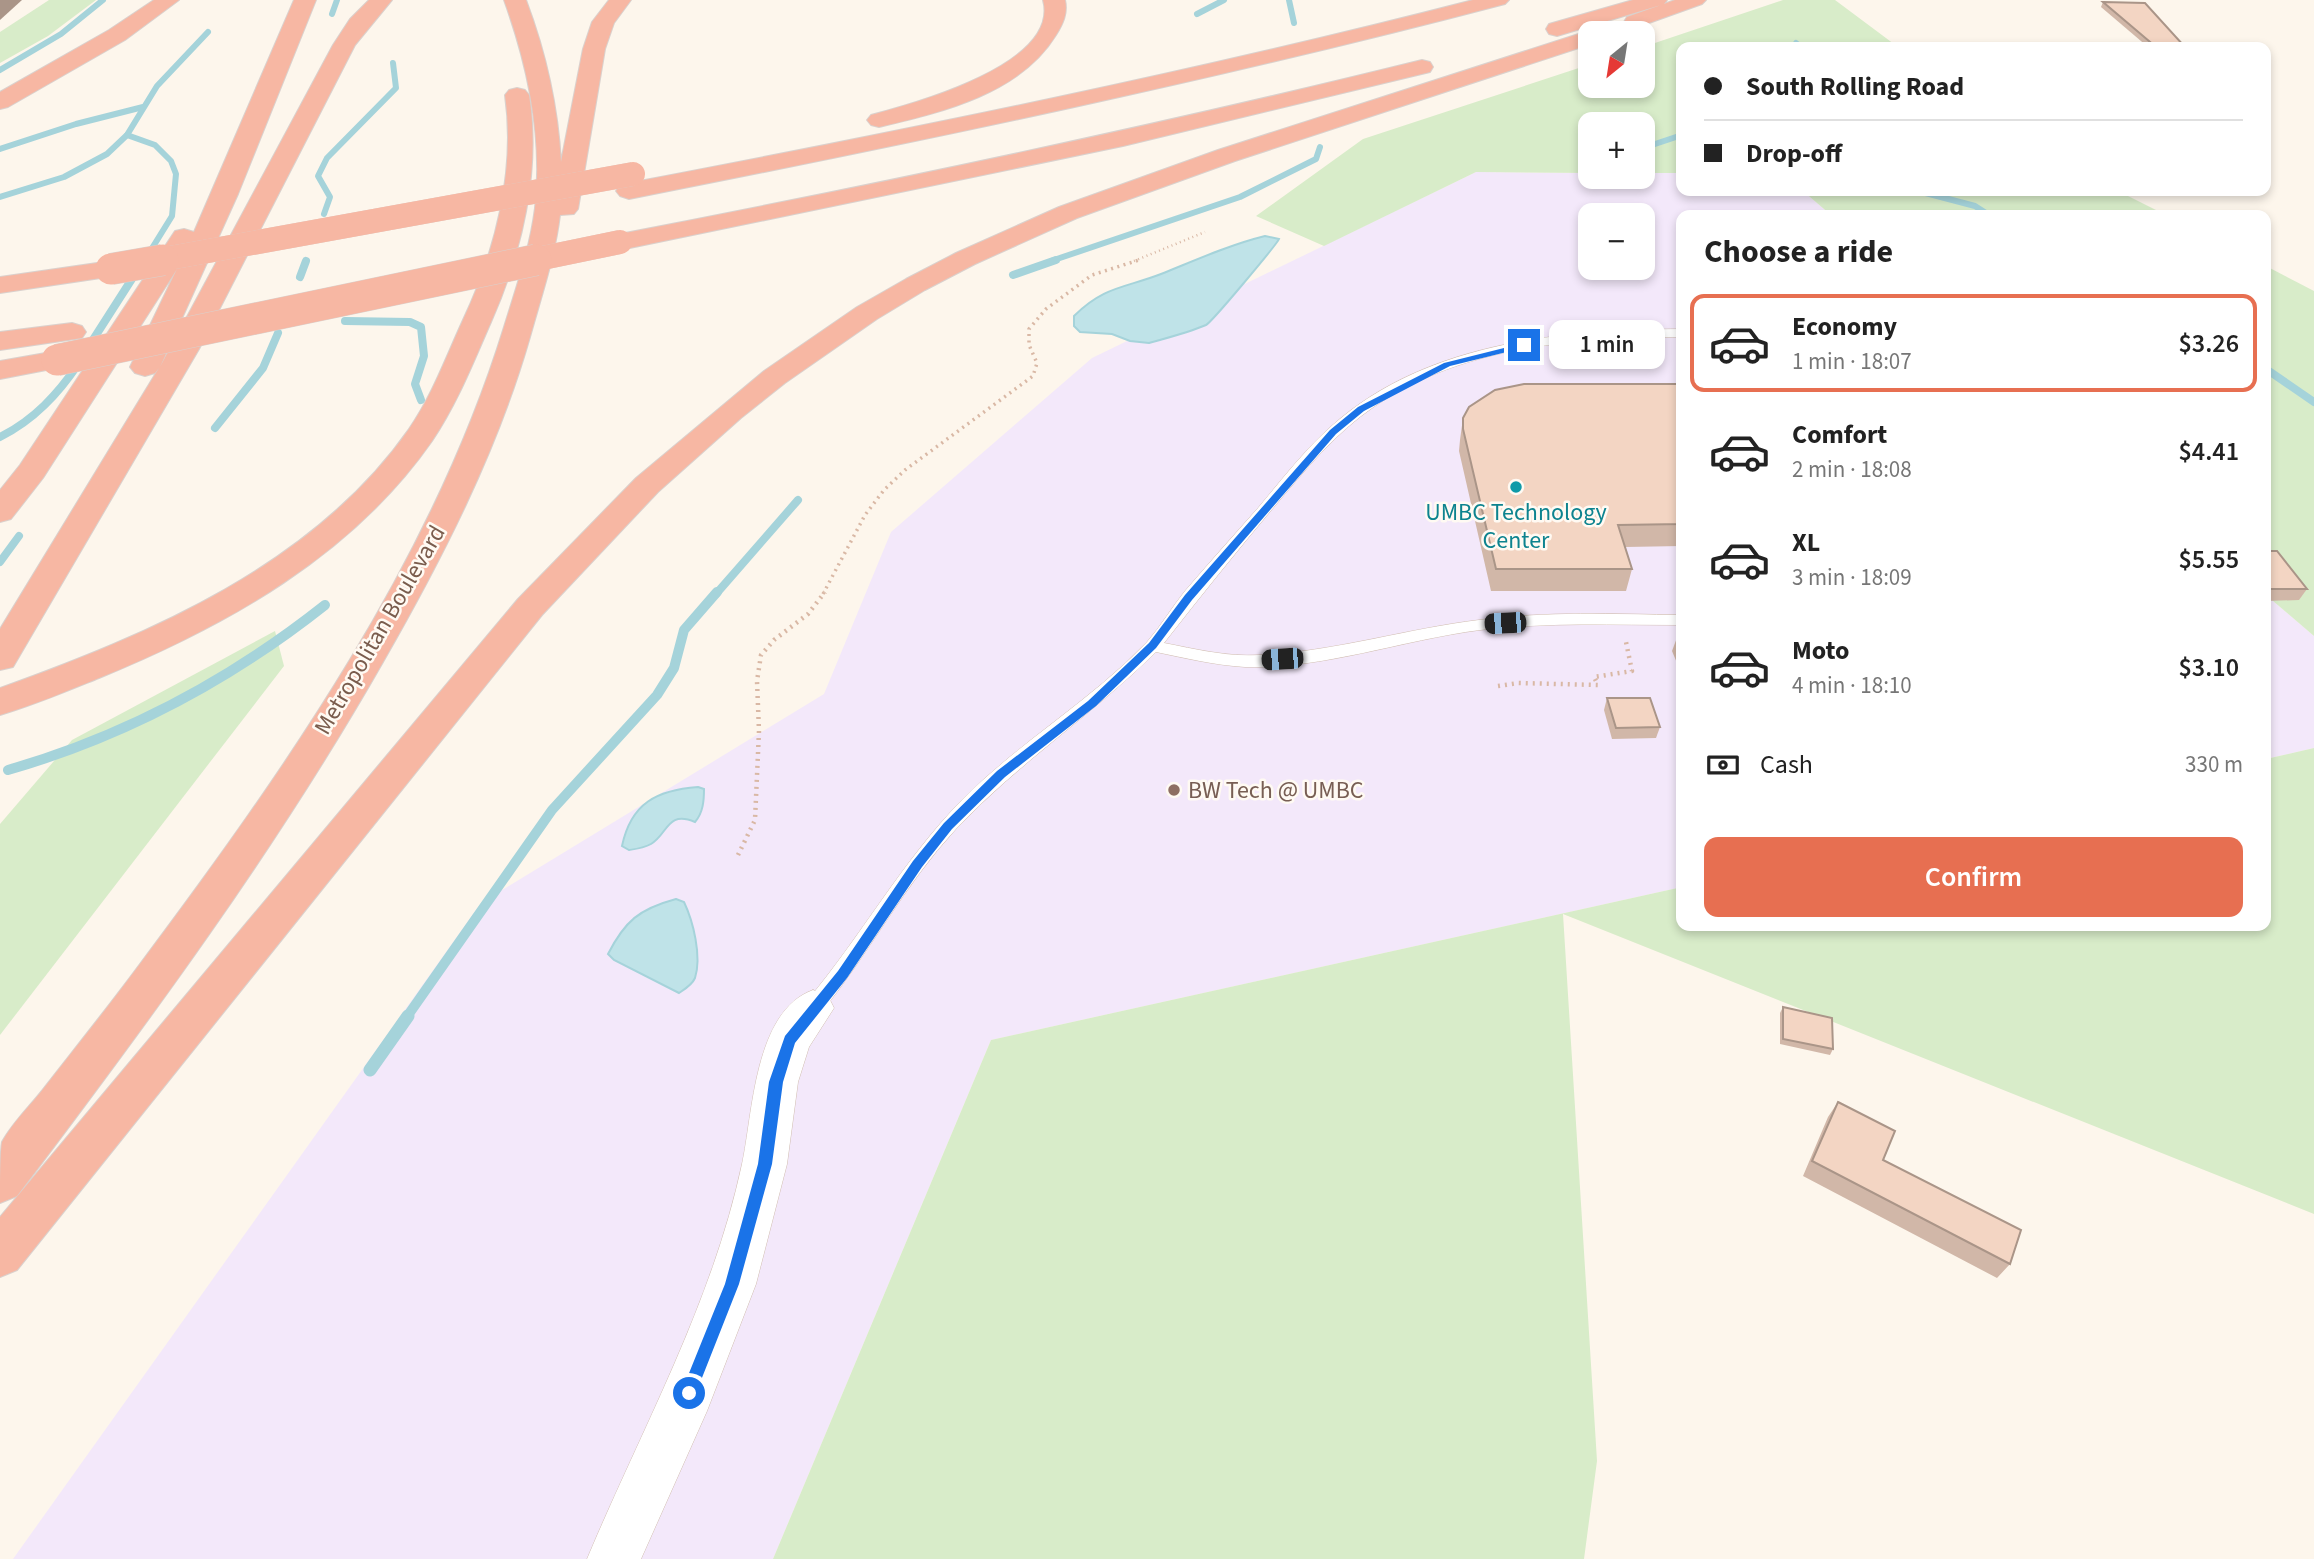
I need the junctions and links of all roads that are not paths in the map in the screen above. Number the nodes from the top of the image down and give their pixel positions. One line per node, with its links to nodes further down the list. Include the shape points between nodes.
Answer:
1 (167, 0): 14 (highway, via 117,35)
2 (305, 0): 13 (highway)
3 (382, 0): 26 (highway, via 344,44 185,349)
4 (501, 0): 27 (highway, via 522,136 514,197 499,270 450,383 419,437 358,507 303,554 210,612 115,660)
5 (515, 0): 21 (highway, Metropolitan Boulevard, via 539,72 549,193 536,266 505,380)
6 (620, 0): 21 (highway, via 603,22 594,50 555,264 513,379)
7 (1054, 0): 15 (highway, via 1053,21 1045,40 1006,72 974,89 878,121)
8 (1498, 0): 15 (highway, via 1060,107)
9 (1656, 0): 16 (highway, via 1268,107 936,181)
10 (1695, 0): 11 (highway)
11 (1636, 21)
12 (1578, 41): 30 (highway, via 1084,206 925,280 754,390 636,494 539,597)
13 (267, 96): 22 (highway, via 211,195 32,471); 24 (highway, via 153,350)
14 (0, 102)
15 (631, 182): 17 (highway, bridge)
16 (620, 242): 19 (highway, bridge); 20 (highway, bridge)
17 (0, 285)
18 (1676, 333): 25 (lane, via 1575,337 1489,352 1447,364 1361,409 1310,457 1188,598)
19 (0, 341)
20 (0, 370)
21 (466, 475): 29 (highway, Metropolitan Boulevard, via 351,690 285,791 240,859)
22 (0, 512)
23 (1676, 620): 25 (lane, via 1483,624 1307,657 1255,661)
24 (0, 641)
25 (1153, 646): 28 (lane, via 1092,704 1001,774 948,826 843,975)
26 (0, 658)
27 (0, 702)
28 (813, 1008): 31 (street, via 790,1040 776,1082 765,1164 732,1284)
29 (0, 1181)
30 (0, 1254)
31 (614, 1559)

